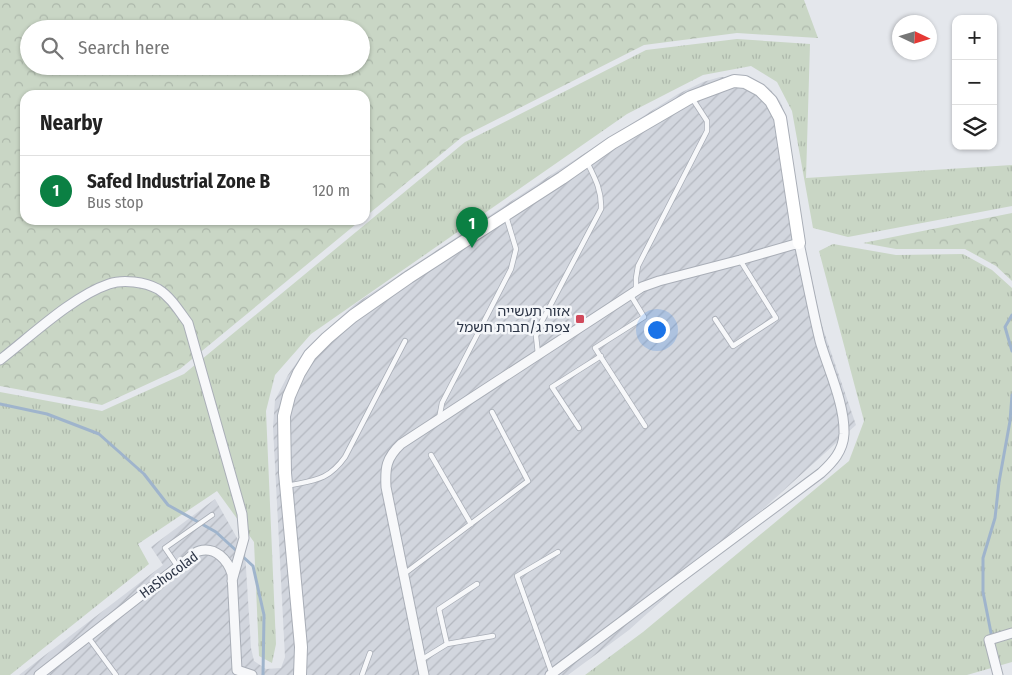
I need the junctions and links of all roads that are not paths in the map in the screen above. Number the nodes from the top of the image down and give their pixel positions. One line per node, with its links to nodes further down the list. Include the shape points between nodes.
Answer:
1 (691, 97): 2 (street); 4 (street, via 734,81 745,82 771,100 780,118); 6 (lane, via 707,121 707,131 638,266)
2 (586, 161): 3 (street); 9 (lane, via 599,185 601,209 540,325 536,336)
3 (506, 215): 13 (lane, via 516,249 511,269 442,403); 17 (street, via 409,276 353,316 310,355 289,396 284,416)
4 (799, 243): 5 (street); 32 (street, via 820,341 842,411 842,448 821,473)
5 (740, 260): 6 (street, via 659,281); 7 (lane, via 776,318 732,346)
6 (633, 292): 9 (street); 10 (lane, via 644,317 595,348)
7 (715, 318)
8 (405, 341): 17 (lane, via 337,469 325,477)
9 (538, 354): 13 (street)
10 (601, 356): 14 (lane); 15 (lane, via 552,387)
11 (0, 360): 23 (street, via 78,299 111,283 143,284 158,289 174,303 188,323 242,514 244,538)
12 (492, 412): 19 (lane, via 528,481)
13 (439, 419): 22 (street, via 392,452 385,472)
14 (645, 426)
15 (579, 428)
16 (431, 455): 19 (lane)
17 (287, 486): 36 (street, via 301,647)
18 (212, 514): 21 (lane, via 165,548)
19 (471, 524): 22 (lane)
20 (558, 552): 32 (lane, via 517,576)
21 (178, 567): 23 (street, HaShocolad, via 198,551 208,551 224,558 230,566); 27 (street, HaShocolad)
22 (404, 575): 30 (street)
23 (232, 581): 31 (street, HaShocolad)
24 (477, 584): 28 (lane, via 439,609)
25 (1012, 633): 39 (street, via 989,640)
26 (494, 636): 28 (lane)
27 (88, 637): 33 (street, HaShocolad); 34 (lane)
28 (447, 644): 30 (lane)
29 (370, 652): 37 (lane)
30 (421, 660): 38 (street)
31 (234, 673): 35 (street, HaShocolad)
32 (551, 674)
33 (39, 675)
34 (116, 675)
35 (252, 675)
36 (300, 675)
37 (362, 675)
38 (424, 675)
39 (998, 675)

